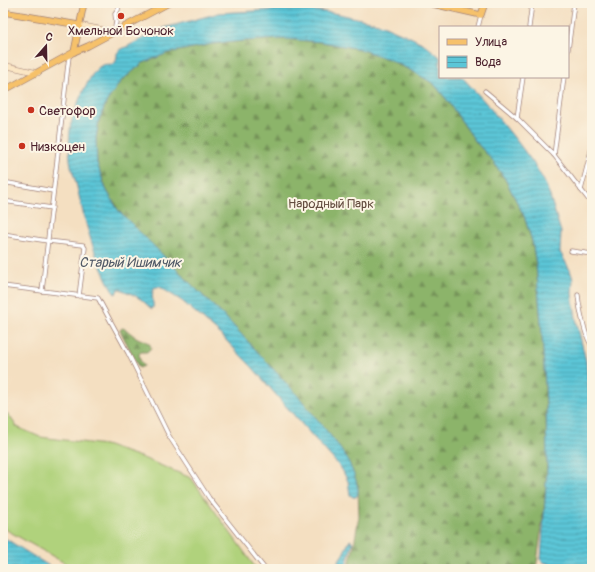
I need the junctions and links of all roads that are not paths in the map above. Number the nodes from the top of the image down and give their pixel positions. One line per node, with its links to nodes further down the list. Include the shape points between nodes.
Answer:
1 (84, 3): 10 (main road)
2 (119, 3): 13 (street, via 115,14)
3 (169, 3): 13 (main road)
4 (428, 3): 9 (main road)
5 (485, 3): 9 (main road)
6 (532, 3): 12 (street)
7 (574, 3): 15 (street)
8 (3, 12): 10 (main road)
9 (481, 15): 11 (street)
10 (79, 25): 13 (street); 14 (main road)
11 (478, 26)
12 (529, 26)
13 (114, 32): 16 (main road)
14 (77, 36): 16 (main road, via 79,43); 17 (main road)
15 (569, 42)
16 (92, 44): 17 (main road)
17 (74, 52): 19 (main road); 29 (street, via 69,56)
18 (3, 65): 19 (street)
19 (38, 73): 22 (main road)
20 (523, 78): 24 (street)
21 (564, 78): 26 (street)
22 (3, 91)
23 (485, 91): 24 (street)
24 (517, 118): 26 (street)
25 (592, 147): 28 (street)
26 (554, 155): 28 (street)
27 (3, 182): 29 (street)
28 (582, 190): 31 (street)
29 (54, 191): 32 (street)
30 (3, 201): 32 (street)
31 (592, 204)
32 (52, 208): 34 (street)
33 (3, 234): 34 (street)
34 (48, 241): 38 (street); 40 (street, via 83,245 85,248)
35 (571, 251): 36 (street)
36 (592, 254)
37 (3, 286): 38 (street)
38 (42, 291): 40 (street)
39 (578, 295): 41 (street, via 585,329)
40 (79, 296): 42 (street, via 98,298 169,436 209,498)
41 (592, 345)
42 (264, 569)

